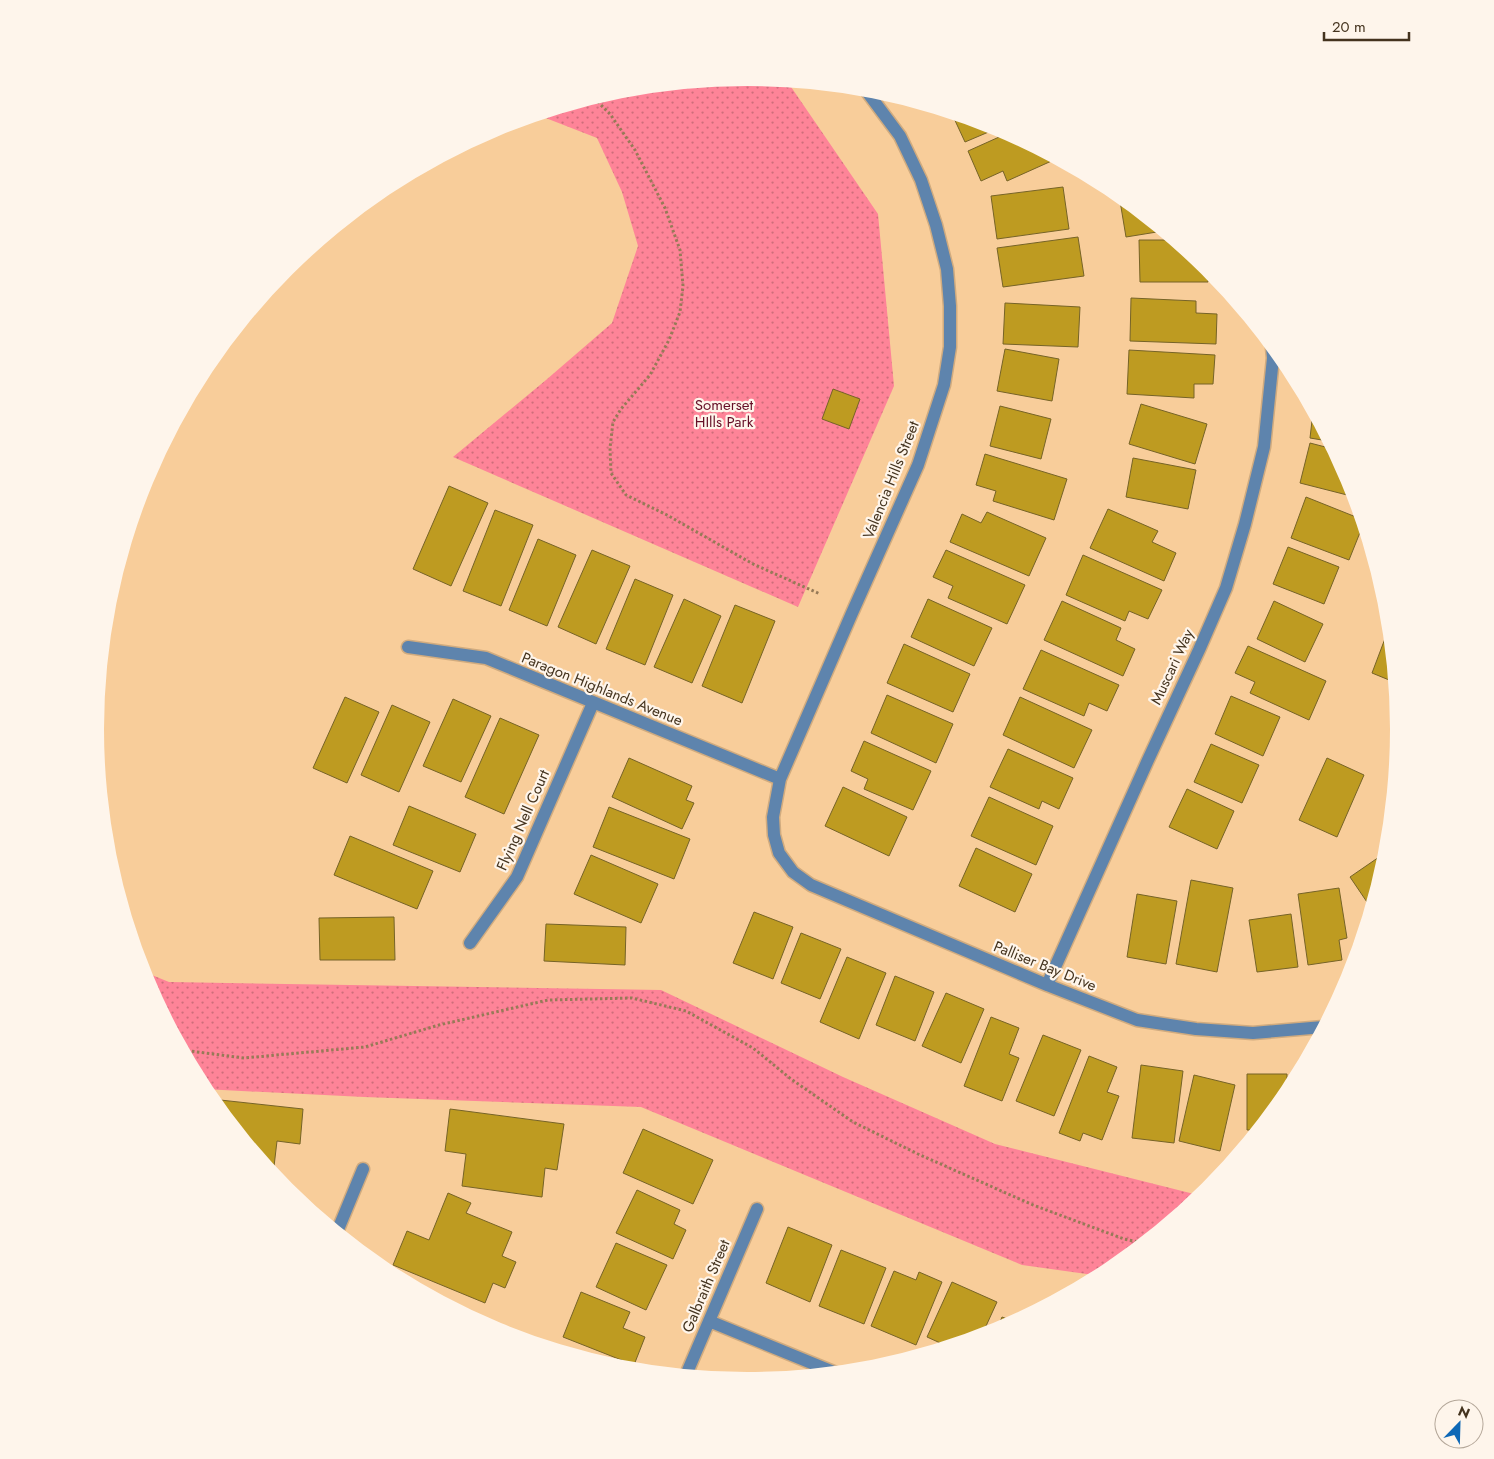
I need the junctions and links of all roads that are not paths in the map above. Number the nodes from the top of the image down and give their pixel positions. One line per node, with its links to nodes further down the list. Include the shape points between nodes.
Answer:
1 (873, 99): 5 (street, Valencia Hills Street, via 900,136 921,180 936,225 947,269 950,347 944,385 918,465)
2 (1273, 360): 8 (street, Muscari Way, via 1264,447 1246,524 1226,588)
3 (408, 647): 4 (street, Paragon Highlands Avenue, via 486,658)
4 (593, 703): 5 (street, Paragon Highlands Avenue); 7 (street, Flying Nell Court, via 516,877)
5 (780, 779): 6 (street, Valencia Hills Street, via 773,817)
6 (780, 853): 8 (street, Palliser Bay Drive, via 793,872 811,884)
7 (470, 943)
8 (1047, 985): 9 (street, Palliser Bay Drive, via 1137,1020 1253,1033)
9 (1317, 1028)
10 (363, 1169): 12 (street)
11 (757, 1209): 13 (street, Galbraith Street)
12 (339, 1227)
13 (709, 1321): 14 (street); 15 (street, Galbraith Street)
14 (823, 1368)
15 (689, 1369)

